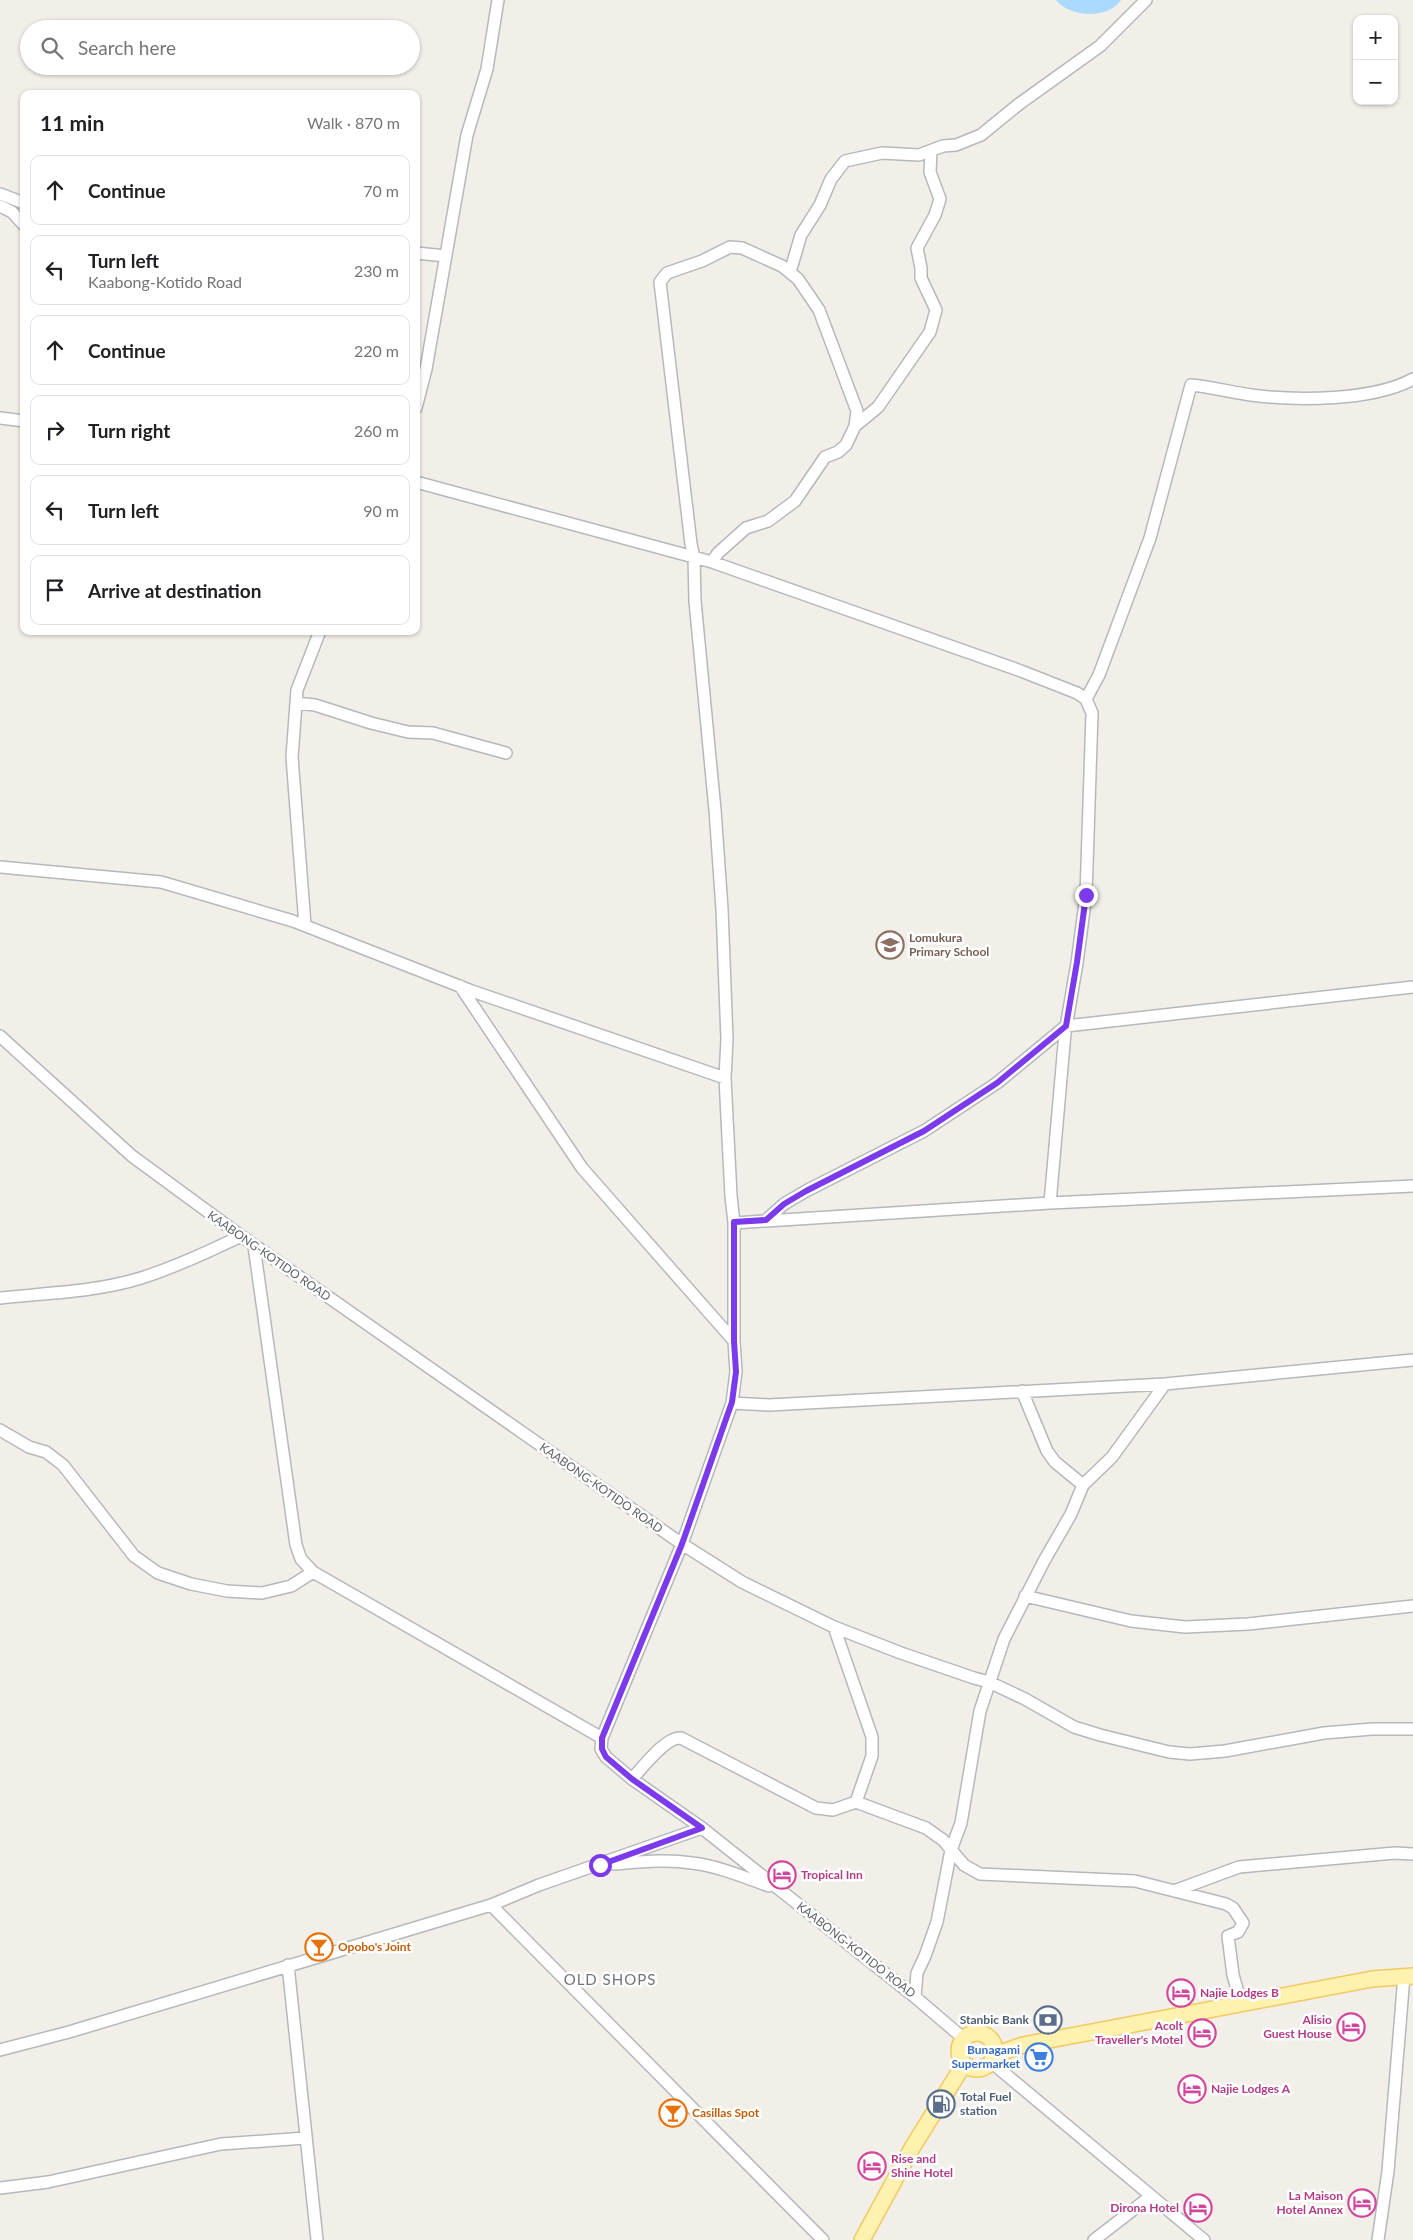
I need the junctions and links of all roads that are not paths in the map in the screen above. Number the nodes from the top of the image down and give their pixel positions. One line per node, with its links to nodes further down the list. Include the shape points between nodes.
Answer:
1 (498, 0): 9 (street, via 487,69 467,134)
2 (1146, 0): 3 (street, via 1100,46 981,135)
3 (931, 152): 10 (street, via 852,158 840,166 801,235); 15 (street, via 930,172 940,199 917,248 921,278 936,310 934,323 878,407)
4 (0, 194): 5 (street)
5 (20, 202)
6 (0, 206): 7 (street)
7 (20, 221)
8 (420, 253): 9 (street)
9 (446, 256): 12 (street)
10 (790, 272): 15 (street, via 822,317 855,402); 17 (street, via 756,253 730,247 667,274 660,282)
11 (1413, 379): 20 (street, via 1373,393 1299,398 1190,385 1150,538 1099,675)
12 (420, 392)
13 (0, 418): 14 (street)
14 (20, 420)
15 (855, 426): 18 (street, via 846,445 825,458 795,501 768,521 746,528)
16 (420, 483): 17 (street)
17 (694, 557): 18 (street); 29 (street, via 722,909 727,1039)
18 (712, 562): 20 (street, via 1022,671)
19 (318, 635): 21 (street, via 297,690)
20 (1086, 699): 27 (street, via 1092,712 1086,895)
21 (296, 703): 22 (street, via 315,705 371,724 408,732 433,733); 24 (street, via 292,757)
22 (506, 753)
23 (0, 867): 24 (street, via 161,882)
24 (305, 925): 25 (street)
25 (460, 986): 29 (street); 37 (street, via 582,1168)
26 (1413, 987): 27 (street)
27 (1066, 1026): 31 (street); 32 (street, via 997,1083 908,1139 784,1204)
28 (0, 1036): 34 (street, KAABONG-KOTIDO ROAD, via 132,1156)
29 (725, 1078): 33 (street)
30 (1413, 1186): 31 (street)
31 (1050, 1203): 32 (street)
32 (766, 1220): 33 (street)
33 (734, 1222): 37 (street)
34 (241, 1236): 35 (street, KAABONG-KOTIDO ROAD); 36 (street, via 192,1260 141,1278 104,1286)
35 (254, 1246): 44 (street, KAABONG-KOTIDO ROAD); 45 (street, via 296,1545)
36 (0, 1298)
37 (734, 1341): 41 (street, via 736,1372)
38 (1413, 1360): 39 (street)
39 (1165, 1384): 40 (street); 43 (street, via 1112,1457)
40 (1022, 1391): 41 (street, via 769,1405); 43 (street, via 1047,1451 1055,1462)
41 (732, 1402): 44 (street)
42 (0, 1430): 45 (street, via 63,1464 134,1556 158,1574 227,1591 262,1593 291,1586)
43 (1083, 1485): 46 (street, via 1071,1514)
44 (682, 1544): 48 (street, KAABONG-KOTIDO ROAD, via 742,1582); 51 (street)
45 (313, 1572): 51 (street)
46 (1025, 1596): 47 (street, via 1131,1621 1185,1627 1248,1624); 49 (street, via 1004,1639)
47 (1413, 1606)
48 (834, 1627): 49 (street, KAABONG-KOTIDO ROAD); 53 (street, via 872,1737 872,1756)
49 (989, 1682): 50 (street, KAABONG-KOTIDO ROAD, via 1074,1727 1169,1752 1225,1752 1324,1733); 55 (street, via 980,1711 961,1823)
50 (1413, 1729)
51 (602, 1738): 52 (street, KAABONG-KOTIDO ROAD, via 606,1757)
52 (632, 1779): 53 (street, via 666,1743 677,1737 816,1808 833,1810); 54 (street, KAABONG-KOTIDO ROAD)
53 (856, 1802): 55 (street, via 926,1828)
54 (702, 1828): 57 (street); 58 (street, KAABONG-KOTIDO ROAD)
55 (951, 1850): 59 (street, via 964,1865 980,1874 1135,1881); 63 (street, via 937,1922 917,1973)
56 (1413, 1854): 59 (street, via 1239,1867)
57 (600, 1865): 58 (street, via 658,1861 692,1863 734,1873); 60 (street)
58 (780, 1890): 63 (street, KAABONG-KOTIDO ROAD)
59 (1174, 1890): 64 (street, via 1226,1904 1243,1922 1238,1932 1228,1936 1233,1975)
60 (491, 1905): 61 (street); 75 (street)
61 (288, 1966): 68 (street); 71 (street)
62 (1409, 1976): 64 (main road, via 1372,1979); 79 (street)
63 (915, 1997): 65 (street, KAABONG-KOTIDO ROAD)
64 (1241, 2003): 67 (main road)
65 (963, 2038): 66 (main road, via 978,2033); 70 (main road, via 960,2054)
66 (992, 2040): 67 (main road); 69 (main road, via 995,2047)
67 (1023, 2045): 69 (main road)
68 (0, 2050)
69 (993, 2059): 70 (main road, via 985,2067); 73 (street)
70 (964, 2064): 76 (main road, via 912,2148)
71 (305, 2138): 72 (street, via 221,2144 48,2182); 74 (street)
72 (0, 2188)
73 (1151, 2196): 77 (street); 78 (street)
74 (317, 2240)
75 (823, 2240)
76 (862, 2240)
77 (1094, 2240)
78 (1203, 2240)
79 (1378, 2240)

